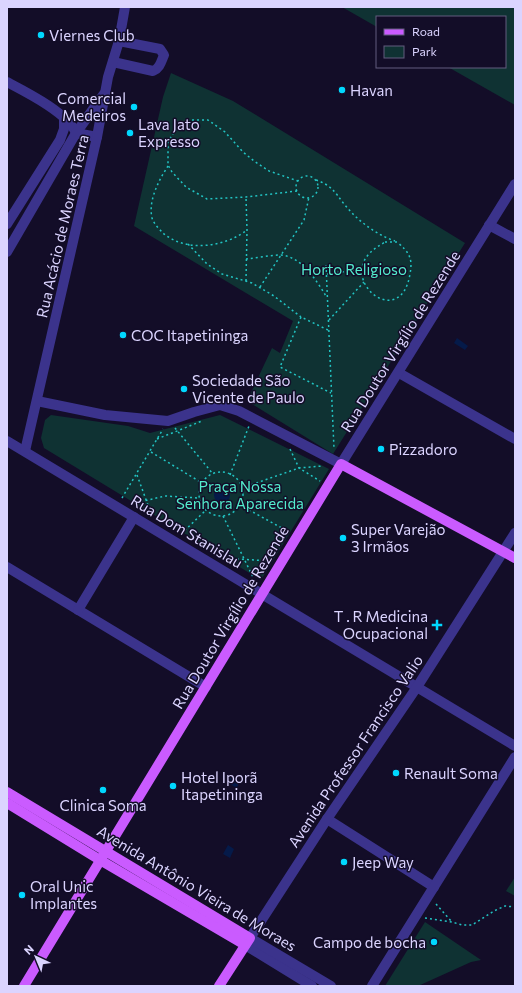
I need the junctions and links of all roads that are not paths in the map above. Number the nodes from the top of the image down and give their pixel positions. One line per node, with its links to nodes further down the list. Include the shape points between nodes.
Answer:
1 (125, 7): 2 (street, Rua Acácio de Moraes Terra)
2 (119, 41): 3 (street, Rua Acácio de Moraes Terra); 3 (street, via 160,49 164,55 160,66 153,70)
3 (113, 62): 5 (street, Rua Acácio de Moraes Terra)
4 (7, 82): 6 (street)
5 (107, 90): 7 (street); 8 (street, Rua Acácio de Moraes Terra)
6 (64, 118): 7 (street, via 74,126); 10 (street, via 60,140)
7 (76, 133): 8 (street); 13 (street)
8 (98, 137): 15 (street, Rua Acácio de Moraes Terra)
9 (515, 184): 11 (street, Rua Doutor Virgílio de Rezende)
10 (7, 224)
11 (489, 225): 12 (street); 14 (street, Rua Doutor Virgílio de Rezende)
12 (515, 239)
13 (7, 252)
14 (399, 373): 16 (street); 19 (street, Rua Doutor Virgílio de Rezende)
15 (37, 401): 18 (street, Rua Acácio de Moraes Terra); 19 (street, via 105,415 168,421 220,405 239,411)
16 (515, 439)
17 (7, 441): 18 (street, Rua Dom Stanislau)
18 (24, 451): 20 (street, Rua Dom Stanislau)
19 (338, 462): 22 (main road); 25 (main road, Rua Doutor Virgílio de Rezende, via 329,486)
20 (134, 517): 25 (street, Rua Dom Stanislau); 26 (street)
21 (515, 533): 22 (street, Avenida Professor Francisco Valio)
22 (503, 552): 23 (main road); 28 (street, Avenida Professor Francisco Valio)
23 (515, 558)
24 (7, 567): 26 (street)
25 (262, 595): 27 (main road, Rua Doutor Virgílio de Rezende); 28 (street, Rua Dom Stanislau)
26 (78, 610): 27 (street)
27 (206, 687): 34 (main road, Rua Doutor Virgílio de Rezende)
28 (417, 687): 29 (street, Rua Dom Stanislau); 33 (street, Avenida Professor Francisco Valio)
29 (515, 746)
30 (515, 757): 37 (street)
31 (7, 792): 34 (main road, Avenida Antônio Vieira de Moraes)
32 (7, 803): 35 (main road, Avenida Antônio Vieira de Moraes)
33 (327, 819): 37 (street); 39 (street, Avenida Professor Francisco Valio)
34 (106, 850): 35 (main road, Rua Doutor Virgílio de Rezende); 36 (main road, Avenida Antônio Vieira de Moraes)
35 (100, 860): 38 (main road, Avenida Antônio Vieira de Moraes); 40 (main road, Rua Doutor Virgílio de Rezende)
36 (160, 883): 38 (main road); 39 (main road, Avenida Antônio Vieira de Moraes)
37 (431, 891): 44 (street)
38 (154, 892): 39 (main road, Avenida Antônio Vieira de Moraes)
39 (247, 942): 41 (main road, Avenida Professor Francisco Valio); 42 (street, Avenida Antônio Vieira de Moraes); 43 (street, Avenida Antônio Vieira de Moraes)
40 (24, 986)
41 (219, 986)
42 (312, 986)
43 (331, 986)
44 (372, 986)

